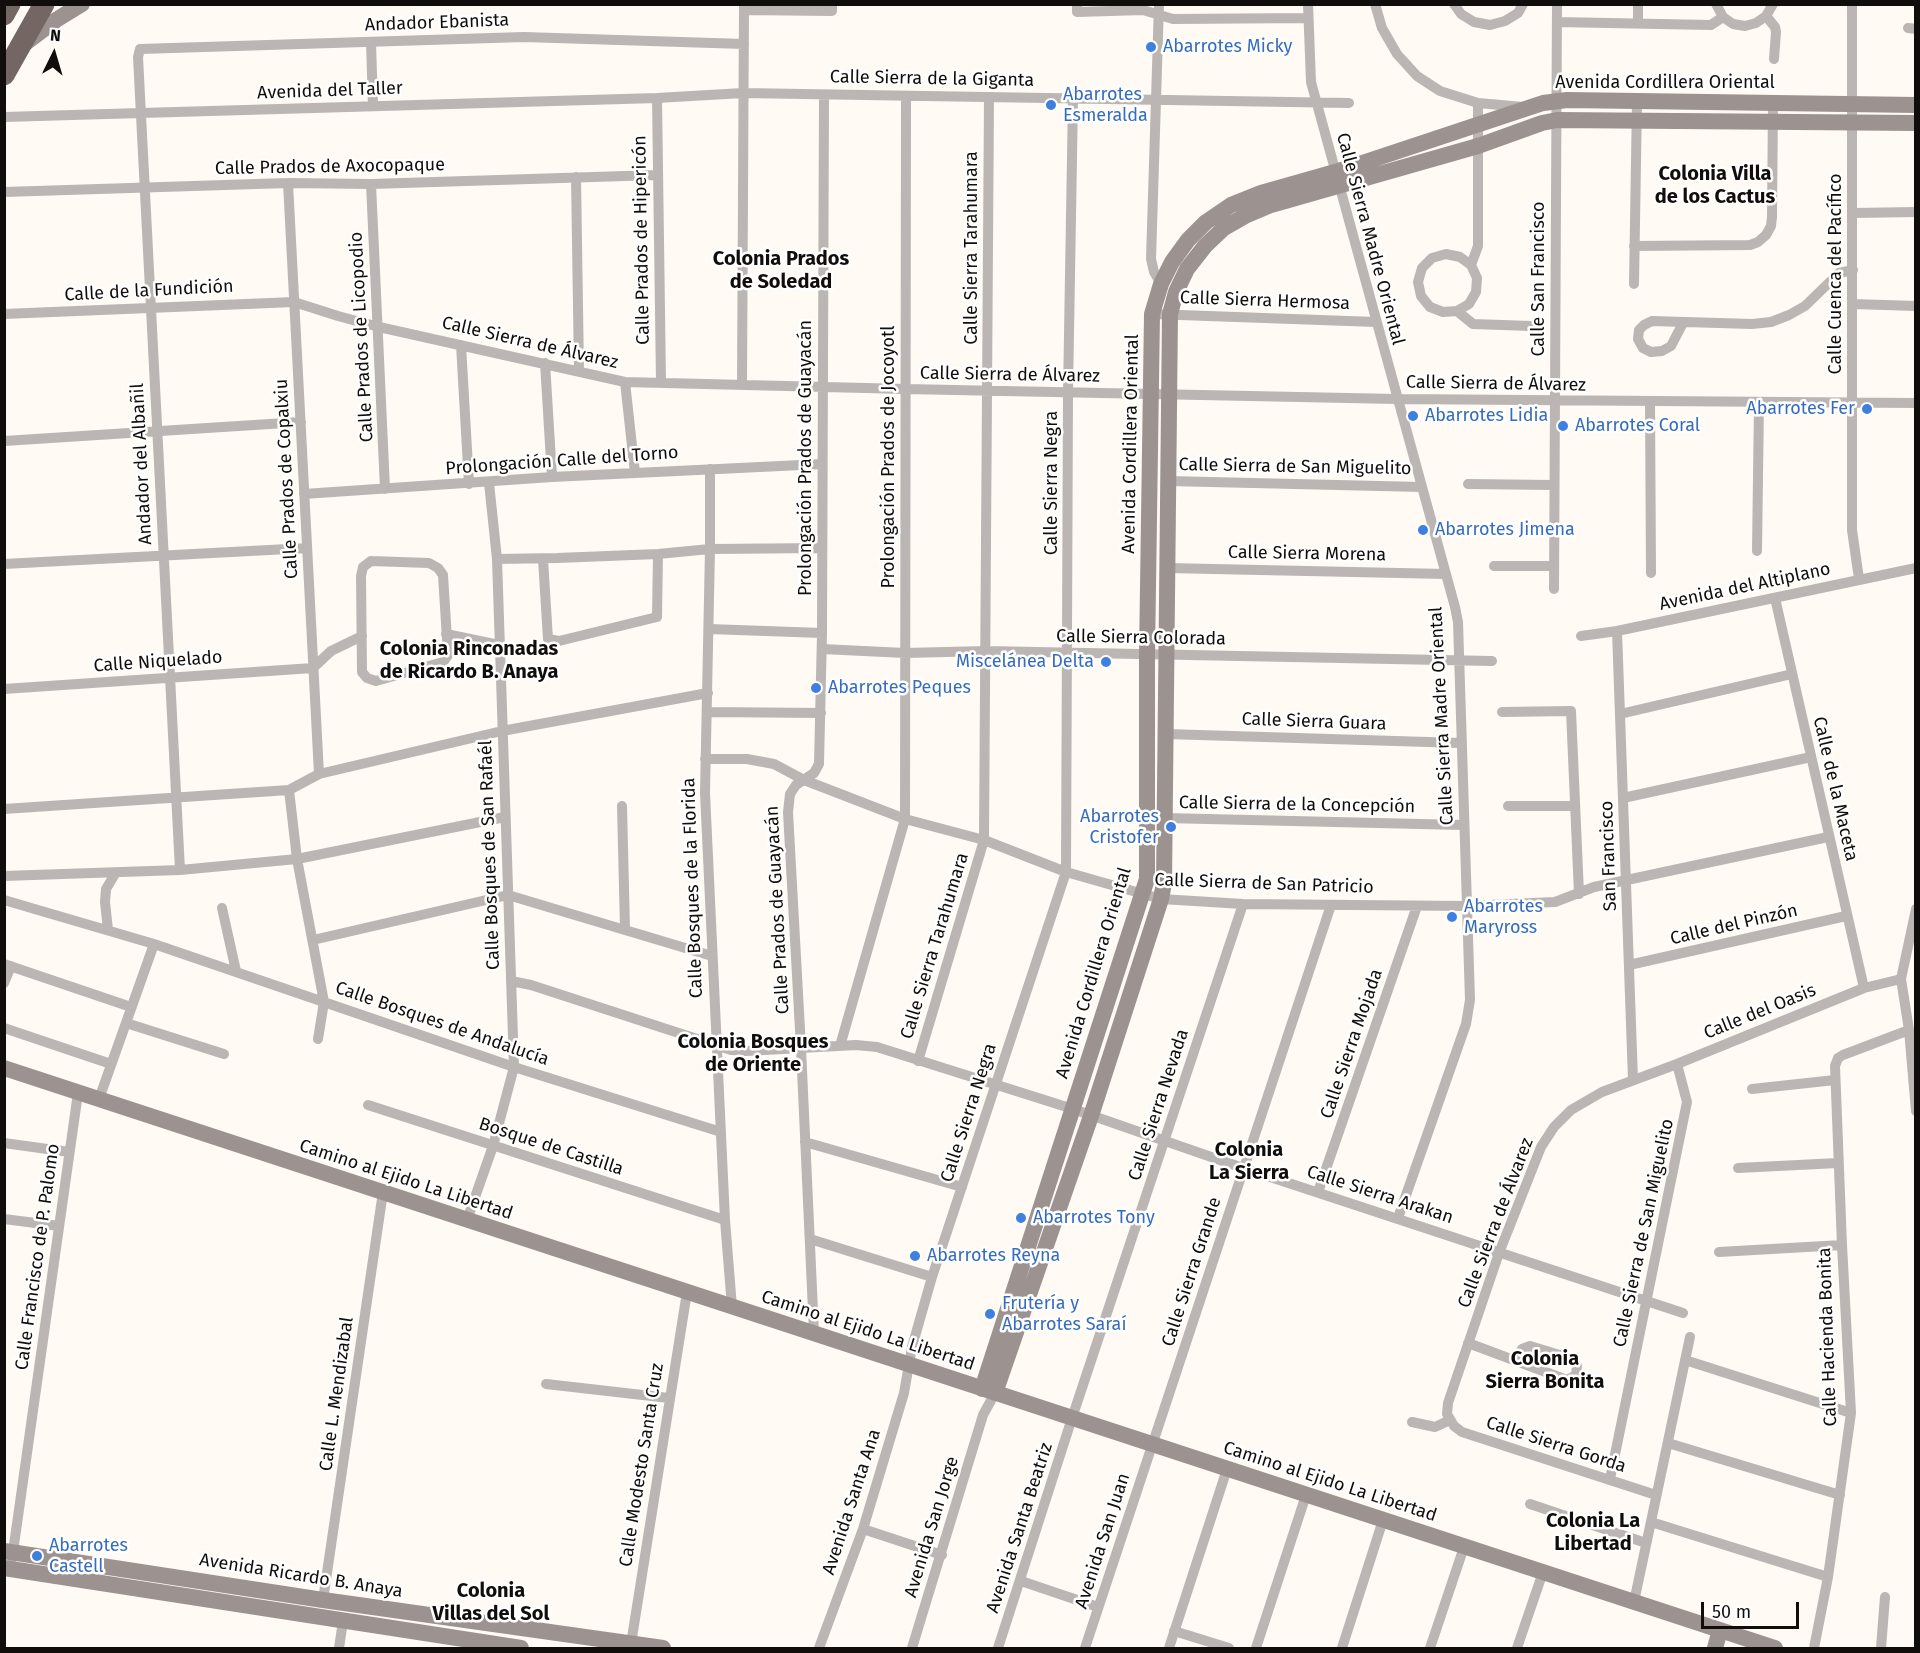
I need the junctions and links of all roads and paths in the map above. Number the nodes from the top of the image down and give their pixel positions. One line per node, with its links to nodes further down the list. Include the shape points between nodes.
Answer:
1 (10, 4): 17 (highway)
2 (82, 4): 25 (street)
3 (1077, 4): 16 (street, via 1077,12)
4 (1308, 4): 20 (street, Calle Sierra Madre Oriental)
5 (1375, 4): 40 (street, via 1382,28 1397,54 1417,76 1440,91)
6 (1454, 4): 7 (street, via 1474,22 1490,25 1505,21)
7 (1523, 4)
8 (1557, 4): 21 (street, Calle San Francisco)
9 (1638, 4): 22 (street)
10 (1716, 4): 19 (street)
11 (1773, 4): 18 (street)
12 (1852, 4): 42 (street, Calle Cuenca del Pacífico)
13 (44, 6): 25 (highway)
14 (744, 7): 15 (street); 24 (street)
15 (832, 8)
16 (1158, 9): 20 (street, via 1173,19); 35 (street)
17 (4, 15)
18 (1766, 16): 19 (street, via 1745,26); 27 (street, via 1776,32)
19 (1724, 17): 22 (street, via 1711,25)
20 (1308, 18): 37 (street, Calle Sierra Madre Oriental)
21 (1557, 22): 22 (street); 36 (street, Calle San Francisco)
22 (1638, 23)
23 (371, 42): 24 (street, Andador Ebanista, via 524,37); 26 (street, Andador Ebanista, via 140,49); 44 (street)
24 (744, 44): 29 (street)
25 (18, 48): 28 (highway)
26 (138, 57): 46 (street, Andador del Albañil)
27 (1774, 59)
28 (4, 75)
29 (743, 93): 30 (street, Calle Sierra de la Giganta); 33 (street, Calle Sierra de la Giganta); 86 (street)
30 (824, 94): 31 (street, Calle Sierra de la Giganta); 87 (street, Prolongación Prados de Guayacán)
31 (906, 96): 32 (street, Calle Sierra de la Giganta); 88 (street, Prolongación Prados de Jocoyotl)
32 (989, 97): 34 (street, Calle Sierra de la Giganta); 89 (street, Calle Sierra Tarahumara)
33 (657, 98): 44 (street, Avenida del Taller); 55 (street, Calle Prados de Hipericón)
34 (1073, 98): 35 (street, Calle Sierra de la Giganta); 90 (street, Calle Sierra Negra)
35 (1154, 99): 37 (street, Calle Sierra de la Giganta); 67 (street, via 1151,259)
36 (1557, 100): 38 (street, Avenida Cordillera Oriental); 45 (street, Avenida Cordillera Oriental); 48 (street, Calle San Francisco)
37 (1315, 101): 39 (street, Calle Sierra de la Giganta); 57 (street, Calle Sierra Madre Oriental)
38 (1637, 101): 41 (street, Avenida Cordillera Oriental); 49 (street)
39 (1349, 103)
40 (1478, 103): 45 (street); 53 (street)
41 (1773, 103): 42 (street, Avenida Cordillera Oriental); 50 (street)
42 (1853, 103): 43 (street, Avenida Cordillera Oriental); 51 (street, Calle Cuenca del Pacífico)
43 (1916, 105)
44 (373, 106): 46 (street, Avenida del Taller)
45 (1530, 108): 53 (street, Avenida Cordillera Oriental)
46 (141, 113): 47 (street, Avenida del Taller); 60 (street, Andador del Albañil)
47 (4, 117)
48 (1557, 120): 49 (street, Avenida Cordillera Oriental); 54 (street, Avenida Cordillera Oriental); 94 (street, Calle San Francisco)
49 (1637, 120): 50 (street, Avenida Cordillera Oriental); 64 (street)
50 (1773, 122): 51 (street, Avenida Cordillera Oriental); 64 (street, via 1772,217 1766,235 1750,245)
51 (1853, 123): 52 (street, Avenida Cordillera Oriental); 63 (street, Calle Cuenca del Pacífico)
52 (1916, 123)
53 (1478, 125): 54 (street); 57 (street, Avenida Cordillera Oriental)
54 (1478, 146): 57 (street, Avenida Cordillera Oriental); 65 (street, via 1478,246)
55 (657, 175): 56 (street, Calle Prados de Axocopaque); 85 (street, Calle Prados de Hipericón)
56 (576, 177): 59 (street, Calle Prados de Axocopaque); 83 (street)
57 (1337, 179): 67 (street, Avenida Cordillera Oriental, via 1261,193 1231,206 1188,240); 73 (street, Avenida Cordillera Oriental, via 1224,228 1187,269); 77 (street, Calle Sierra Madre Oriental)
58 (288, 183): 59 (street, Calle Prados de Axocopaque); 60 (street, Calle Prados de Axocopaque); 69 (street, Calle Prados de Copalxiu)
59 (371, 184): 80 (street, Calle Prados de Licopodio)
60 (145, 188): 61 (street, Calle Prados de Axocopaque); 72 (street, Andador del Albañil)
61 (4, 192)
62 (1916, 212): 63 (street)
63 (1853, 213): 66 (street, Calle Cuenca del Pacífico)
64 (1634, 246): 68 (street)
65 (1471, 265): 74 (street, via 1477,278 1476,292 1469,304); 74 (street, via 1446,254 1432,258 1422,268 1418,282 1421,296 1430,307 1443,312)
66 (1853, 270): 70 (street, Calle Cuenca del Pacífico); 78 (street, via 1839,273 1805,306 1771,322)
67 (1161, 284): 73 (street); 76 (street, Avenida Cordillera Oriental)
68 (1634, 284)
69 (294, 302): 72 (street, Calle de la Fundición); 80 (street, Calle Sierra de Álvarez); 99 (street, Calle Prados de Copalxiu)
70 (1853, 304): 71 (street); 97 (street, Calle Cuenca del Pacífico)
71 (1916, 306)
72 (151, 308): 75 (street, Calle de la Fundición); 100 (street, Andador del Albañil)
73 (1172, 308): 76 (street, Calle Sierra Hermosa); 77 (street, Calle Sierra Hermosa); 92 (street, Avenida Cordillera Oriental)
74 (1457, 311): 79 (street, via 1473,324)
75 (4, 314)
76 (1152, 314): 91 (street, Avenida Cordillera Oriental)
77 (1376, 321): 93 (street, Calle Sierra Madre Oriental)
78 (1683, 323)
79 (1531, 326)
80 (379, 327): 81 (street, Calle Sierra de Álvarez); 112 (street, Calle Prados de Licopodio)
81 (461, 345): 82 (street, Calle Sierra de Álvarez); 108 (street)
82 (545, 363): 83 (street, Calle Sierra de Álvarez); 105 (street)
83 (579, 371): 84 (street, Calle Sierra de Álvarez)
84 (625, 382): 85 (street, Calle Sierra de Álvarez); 104 (street)
85 (661, 382): 86 (street, Calle Sierra de Álvarez)
86 (742, 384): 87 (street, Calle Sierra de Álvarez)
87 (823, 387): 88 (street, Calle Sierra de Álvarez); 102 (street, Prolongación Prados de Guayacán)
88 (905, 389): 89 (street, Calle Sierra de Álvarez); 141 (street, Prolongación Prados de Jocoyotl)
89 (988, 391): 90 (street, Calle Sierra de Álvarez); 140 (street, Calle Sierra Tarahumara)
90 (1068, 393): 91 (street, Calle Sierra de Álvarez); 142 (street, Calle Sierra Negra)
91 (1150, 394): 92 (street, Calle Sierra de Álvarez); 143 (street, Avenida Cordillera Oriental)
92 (1169, 394): 93 (street, Calle Sierra de Álvarez); 106 (street, Avenida Cordillera Oriental)
93 (1397, 399): 94 (street, Calle Sierra de Álvarez); 111 (street, Calle Sierra Madre Oriental)
94 (1555, 401): 95 (street, Calle Sierra de Álvarez); 110 (street, Calle San Francisco)
95 (1650, 402): 96 (street, Calle Sierra de Álvarez); 127 (street)
96 (1759, 402): 97 (street, Calle Sierra de Álvarez); 117 (street)
97 (1853, 403): 98 (street, Calle Sierra de Álvarez); 129 (street, Calle Cuenca del Pacífico, via 1852,530)
98 (1916, 403)
99 (300, 422): 100 (street); 113 (street, Calle Prados de Copalxiu)
100 (157, 431): 101 (street); 119 (street, Andador del Albañil)
101 (4, 441)
102 (822, 464): 103 (street, Prolongación Calle del Torno); 115 (street, Prolongación Prados de Guayacán)
103 (710, 468): 104 (street, Prolongación Calle del Torno); 116 (street, Calle Bosques de la Florida)
104 (635, 473): 105 (street, Prolongación Calle del Torno)
105 (552, 477): 107 (street, Prolongación Calle del Torno)
106 (1168, 481): 111 (street, Calle Sierra de San Miguelito); 125 (street, Avenida Cordillera Oriental)
107 (489, 483): 108 (street, Prolongación Calle del Torno); 120 (street, Calle Bosques de San Rafaél)
108 (469, 484): 112 (street, Prolongación Calle del Torno)
109 (1468, 484): 110 (street)
110 (1554, 485): 124 (street, Calle San Francisco)
111 (1422, 487): 128 (street, Calle Sierra Madre Oriental)
112 (385, 489): 113 (street, Prolongación Calle del Torno)
113 (304, 494): 114 (street, Calle Prados de Copalxiu)
114 (307, 548): 119 (street); 147 (street, Calle Prados de Copalxiu)
115 (822, 548): 116 (street); 134 (street, Prolongación Prados de Guayacán)
116 (710, 549): 118 (street); 132 (street, Calle Bosques de la Florida)
117 (1757, 550)
118 (658, 554): 121 (street); 121 (street, via 657,617 560,641 548,639)
119 (164, 556): 122 (street); 149 (street, Andador del Albañil)
120 (497, 559): 121 (street); 138 (street, Calle Bosques de San Rafaél)
121 (543, 559)
122 (4, 564)
123 (1494, 566): 124 (street)
124 (1554, 566): 130 (street, Calle San Francisco)
125 (1167, 568): 128 (street, Calle Sierra Morena); 144 (street, Avenida Cordillera Oriental)
126 (1916, 568): 129 (street, Avenida del Altiplano)
127 (1651, 573)
128 (1446, 574): 145 (street, Calle Sierra Madre Oriental, via 1458,622)
129 (1859, 579): 131 (street, Avenida del Altiplano)
130 (1554, 589)
131 (1775, 598): 133 (street, Avenida del Altiplano); 148 (street, Calle de la Maceta)
132 (709, 629): 134 (street); 151 (street, Calle Bosques de la Florida)
133 (1617, 631): 137 (street, Avenida del Altiplano); 155 (street, San Francisco)
134 (822, 633): 139 (street, Prolongación Prados de Guayacán)
135 (446, 634): 136 (street, via 448,655 442,662 376,681 362,672); 136 (street, via 443,575 438,568 429,563 371,561 363,567 361,576); 138 (street)
136 (362, 636): 147 (street, via 331,651)
137 (1581, 636)
138 (500, 645): 156 (street, Calle Bosques de San Rafaél)
139 (822, 649): 141 (street, Calle Sierra Colorada); 154 (street, Prolongación Prados de Guayacán)
140 (986, 651): 141 (street, Calle Sierra Colorada); 142 (street, Calle Sierra Colorada); 175 (street, Calle Sierra Tarahumara)
141 (905, 653): 172 (street, Prolongación Prados de Jocoyotl)
142 (1068, 653): 143 (street, Calle Sierra Colorada); 178 (street, Calle Sierra Negra)
143 (1147, 654): 144 (street, Calle Sierra Colorada); 184 (street, Avenida Cordillera Oriental, via 1148,866)
144 (1166, 655): 145 (street, Calle Sierra Colorada); 157 (street, Avenida Cordillera Oriental)
145 (1459, 660): 146 (street, Calle Sierra Colorada); 158 (street, Calle Sierra Madre Oriental)
146 (1492, 661)
147 (313, 668): 149 (street, Calle Niquelado); 161 (street, Calle Prados de Copalxiu)
148 (1792, 674): 155 (street); 159 (street, Calle de la Maceta)
149 (170, 678): 150 (street, Calle Niquelado); 164 (street, Andador del Albañil)
150 (4, 689)
151 (708, 693): 152 (street, Calle Bosques de la Florida); 156 (street)
152 (708, 712): 154 (street); 160 (street, Calle Bosques de la Florida)
153 (1502, 712): 168 (street, via 1571,711)
154 (821, 713): 162 (street, Prolongación Prados de Guayacán, via 819,764)
155 (1620, 714): 165 (street, San Francisco)
156 (502, 731): 161 (street); 170 (street, Calle Bosques de San Rafaél)
157 (1166, 734): 158 (street, Calle Sierra Guara); 171 (street, Avenida Cordillera Oriental)
158 (1461, 743): 173 (street, Calle Sierra Madre Oriental)
159 (1811, 757): 165 (street); 174 (street, Calle de la Maceta)
160 (705, 759): 162 (street, Calle Sierra de San Patricio, via 761,760); 199 (street, Calle Bosques de la Florida)
161 (319, 774): 163 (street)
162 (804, 780): 172 (street, Calle Sierra de San Patricio); 215 (street, Calle Prados de Guayacán, via 790,794 788,812)
163 (289, 790): 164 (street); 176 (street)
164 (177, 798): 169 (street); 177 (street, Andador del Albañil)
165 (1623, 798): 181 (street, San Francisco)
166 (622, 806): 194 (street)
167 (1508, 806): 168 (street)
168 (1575, 806): 182 (street)
169 (4, 809)
170 (505, 817): 176 (street); 183 (street, Calle Bosques de San Rafaél)
171 (1165, 818): 173 (street, Calle Sierra de la Concepción); 185 (street, Avenida Cordillera Oriental)
172 (905, 819): 175 (street, Calle Sierra de San Patricio); 214 (street, Prolongación Prados de Jocoyotl)
173 (1463, 825): 190 (street, Calle Sierra Madre Oriental)
174 (1828, 837): 181 (street, Calle Sierra de San Patricio); 193 (street, Calle de la Maceta)
175 (984, 840): 178 (street, Calle Sierra de San Patricio); 217 (street, Calle Sierra Tarahumara)
176 (297, 859): 177 (street); 197 (street)
177 (180, 870): 179 (street)
178 (1066, 872): 184 (street, Calle Sierra de San Patricio); 224 (street, Calle Sierra Negra)
179 (115, 874): 180 (street); 195 (street, via 106,888)
180 (4, 876)
181 (1626, 881): 182 (street, Calle Sierra de San Patricio); 201 (street, San Francisco)
182 (1579, 894): 190 (street, Calle Sierra de San Patricio, via 1555,902)
183 (508, 895): 194 (street); 197 (street); 204 (street, Calle Bosques de San Rafaél)
184 (1142, 895): 185 (street, Calle Sierra de San Patricio); 230 (street, Avenida Cordillera Oriental)
185 (1161, 899): 187 (street, Calle Sierra de San Patricio); 232 (street, Avenida Cordillera Oriental)
186 (4, 900): 195 (street, Calle Bosques de Andalucía)
187 (1243, 904): 188 (street, Calle Sierra de San Patricio); 234 (street, Calle Sierra Nevada)
188 (1331, 905): 189 (street, Calle Sierra de San Patricio); 240 (street, Calle Sierra Grande)
189 (1417, 906): 190 (street, Calle Sierra de San Patricio); 244 (street, Calle Sierra Mojada)
190 (1465, 906): 245 (street, Calle Sierra Madre Oriental, via 1470,1000 1467,1024)
191 (222, 908): 202 (street)
192 (1916, 909): 196 (street)
193 (1846, 916): 201 (street, Calle del Pinzón); 206 (street, Calle de la Maceta)
194 (625, 929): 199 (street)
195 (108, 930): 198 (street, Calle Bosques de Andalucía)
196 (1913, 930): 203 (street)
197 (313, 940): 207 (street)
198 (154, 944): 202 (street, Calle Bosques de Andalucía); 208 (street)
199 (712, 956): 213 (street, Calle Bosques de la Florida)
200 (8, 965): 205 (street); 208 (street)
201 (1629, 965): 222 (street, San Francisco)
202 (236, 972): 207 (street, Calle Bosques de Andalucía)
203 (1900, 979): 206 (street, Calle del Oasis); 211 (street)
204 (511, 981): 213 (street, Calle Sierra Arakan); 220 (street, Calle Bosques de San Rafaél)
205 (4, 983)
206 (1864, 988): 219 (street, Calle del Oasis)
207 (324, 1002): 212 (street); 220 (street, Calle Bosques de Andalucía)
208 (131, 1007): 209 (street)
209 (126, 1023): 216 (street); 218 (street)
210 (4, 1028): 218 (street)
211 (1909, 1030): 223 (street, Calle Hacienda Bonita, via 1843,1054 1835,1066); 228 (street)
212 (318, 1039)
213 (717, 1046): 215 (street, Calle Sierra Arakan, via 746,1051); 233 (street, Calle Bosques de la Florida)
214 (840, 1046): 215 (street, Calle Sierra Arakan); 217 (street, Calle Sierra Arakan, via 866,1045)
215 (801, 1048): 235 (street, Calle Prados de Guayacán)
216 (224, 1054)
217 (918, 1060): 224 (street, Calle Sierra Arakan)
218 (111, 1064): 227 (street)
219 (1677, 1064): 222 (street, Calle del Oasis); 256 (street, Calle Sierra de San Miguelito, via 1687,1102)
220 (514, 1067): 233 (street, Calle Bosques de Andalucía); 237 (street, Calle Bosques de San Rafaél)
221 (4, 1068): 226 (street, Camino al Ejido La Libertad)
222 (1633, 1080): 252 (street, Calle Sierra de Álvarez, via 1571,1110 1554,1127 1541,1147)
223 (1835, 1080): 225 (street); 239 (street, Calle Hacienda Bonita)
224 (995, 1084): 230 (street, Calle Sierra Arakan); 242 (street, Calle Sierra Negra)
225 (1752, 1089)
226 (78, 1093): 227 (street, Camino al Ejido La Libertad); 238 (street, Calle Francisco de P. Palomo)
227 (99, 1099): 243 (street, Camino al Ejido La Libertad)
228 (1915, 1102): 231 (street)
229 (368, 1105): 237 (street, Bosque de Castilla)
230 (1073, 1109): 232 (street, Calle Sierra Arakan); 266 (street, Avenida Cordillera Oriental)
231 (1916, 1111)
232 (1091, 1116): 234 (street, Calle Sierra Arakan); 266 (street, Avenida Cordillera Oriental)
233 (721, 1132): 248 (street, Calle Bosques de la Florida)
234 (1164, 1141): 240 (street, Calle Sierra Arakan); 269 (street, Calle Sierra Nevada)
235 (805, 1142): 242 (street); 250 (street, Calle Prados de Guayacán)
236 (4, 1143): 238 (street)
237 (493, 1146): 247 (street, Calle Bosques de San Rafaél); 248 (street, Bosque de Castilla)
238 (69, 1152): 249 (street, Calle Francisco de P. Palomo)
239 (1838, 1162): 241 (street); 251 (street, Calle Hacienda Bonita)
240 (1243, 1168): 244 (street, Calle Sierra Arakan); 273 (street, Calle Sierra Grande)
241 (1738, 1168)
242 (962, 1187): 254 (street, Calle Sierra Negra)
243 (383, 1192): 247 (street, Camino al Ejido La Libertad); 292 (street, Calle L. Mendizabal)
244 (1318, 1192): 245 (street, Calle Sierra Arakan)
245 (1398, 1218): 252 (street, Calle Sierra Arakan)
246 (4, 1219): 249 (street)
247 (467, 1220): 255 (street, Camino al Ejido La Libertad)
248 (725, 1220): 257 (street, Calle Bosques de la Florida)
249 (59, 1226): 286 (street, Calle Francisco de P. Palomo)
250 (810, 1239): 254 (street); 259 (street, Calle Prados de Guayacán)
251 (1842, 1245): 253 (street); 268 (street, Calle Hacienda Bonita)
252 (1499, 1252): 256 (street, Calle Sierra Arakan); 261 (street, Calle Sierra de Álvarez)
253 (1719, 1252)
254 (932, 1277): 264 (street, Calle Sierra Negra)
255 (687, 1292): 257 (street, Camino al Ejido La Libertad); 267 (street, Calle Modesto Santa Cruz)
256 (1647, 1301): 258 (street, Calle Sierra Arakan); 275 (street, Calle Sierra de San Miguelito)
257 (732, 1306): 259 (street, Camino al Ejido La Libertad)
258 (1683, 1313)
259 (814, 1334): 264 (street, Camino al Ejido La Libertad)
260 (1690, 1337): 263 (street)
261 (1468, 1343): 262 (street); 270 (street, Calle Sierra de Álvarez, via 1448,1403)
262 (1516, 1360): 262 (street, via 1522,1349 1530,1346 1573,1359 1576,1375 1567,1380)
263 (1685, 1360): 268 (street); 272 (street)
264 (909, 1365): 266 (street, Camino al Ejido La Libertad); 282 (street, Avenida Santa Ana)
265 (546, 1384): 267 (street)
266 (988, 1391): 269 (street, Camino al Ejido La Libertad); 285 (street, Avenida San Jorge)
267 (669, 1398): 298 (street, Calle Modesto Santa Cruz)
268 (1851, 1413): 278 (street, Calle Hacienda Bonita)
269 (1072, 1418): 273 (street, Camino al Ejido La Libertad); 289 (street, Avenida Santa Beatriz)
270 (1450, 1420): 271 (street, via 1440,1427); 275 (street, Calle Sierra Gorda, via 1462,1432)
271 (1412, 1422)
272 (1668, 1443): 277 (street); 278 (street)
273 (1153, 1445): 274 (street, Camino al Ejido La Libertad); 294 (street, Avenida San Juan)
274 (1227, 1469): 276 (street, Camino al Ejido La Libertad); 297 (street)
275 (1610, 1479): 277 (street, Calle Sierra Gorda)
276 (1306, 1495): 280 (street, Camino al Ejido La Libertad); 308 (street)
277 (1656, 1495): 281 (street)
278 (1840, 1495): 288 (street, Calle Hacienda Bonita)
279 (1530, 1504): 283 (street)
280 (1383, 1520): 284 (street, Camino al Ejido La Libertad); 309 (street)
281 (1651, 1522): 283 (street); 288 (street)
282 (863, 1529): 285 (street); 302 (street, Avenida Santa Ana)
283 (1646, 1543): 293 (street)
284 (1464, 1546): 287 (street, Camino al Ejido La Libertad); 310 (street)
285 (942, 1555): 303 (street, Avenida San Jorge)
286 (8, 1560): 290 (street, Avenida Ricardo B. Anaya)
287 (1543, 1572): 293 (street, Camino al Ejido La Libertad); 311 (street)
288 (1828, 1577): 314 (street, Calle Hacienda Bonita)
289 (1021, 1581): 294 (street); 304 (street, Avenida Santa Beatriz)
290 (160, 1583): 292 (street, Avenida Ricardo B. Anaya); 295 (street, Avenida Ricardo B. Anaya)
291 (1885, 1597): 315 (street)
292 (323, 1600): 298 (street, Avenida Ricardo B. Anaya)
293 (1634, 1602): 296 (street, Camino al Ejido La Libertad)
294 (1098, 1607): 305 (street, Avenida San Juan)
295 (343, 1621): 299 (street); 300 (street, Avenida Ricardo B. Anaya)
296 (1720, 1630): 312 (street); 313 (street, Camino al Ejido La Libertad)
297 (1174, 1631): 306 (street); 307 (street)
298 (631, 1644): 301 (street, Avenida Ricardo B. Anaya)
299 (339, 1648)
300 (521, 1648)
301 (663, 1648)
302 (819, 1648)
303 (912, 1648)
304 (998, 1648)
305 (1085, 1648)
306 (1168, 1648)
307 (1230, 1648)
308 (1256, 1648)
309 (1342, 1648)
310 (1430, 1648)
311 (1517, 1648)
312 (1715, 1648)
313 (1774, 1648)
314 (1814, 1648)
315 (1881, 1648)

